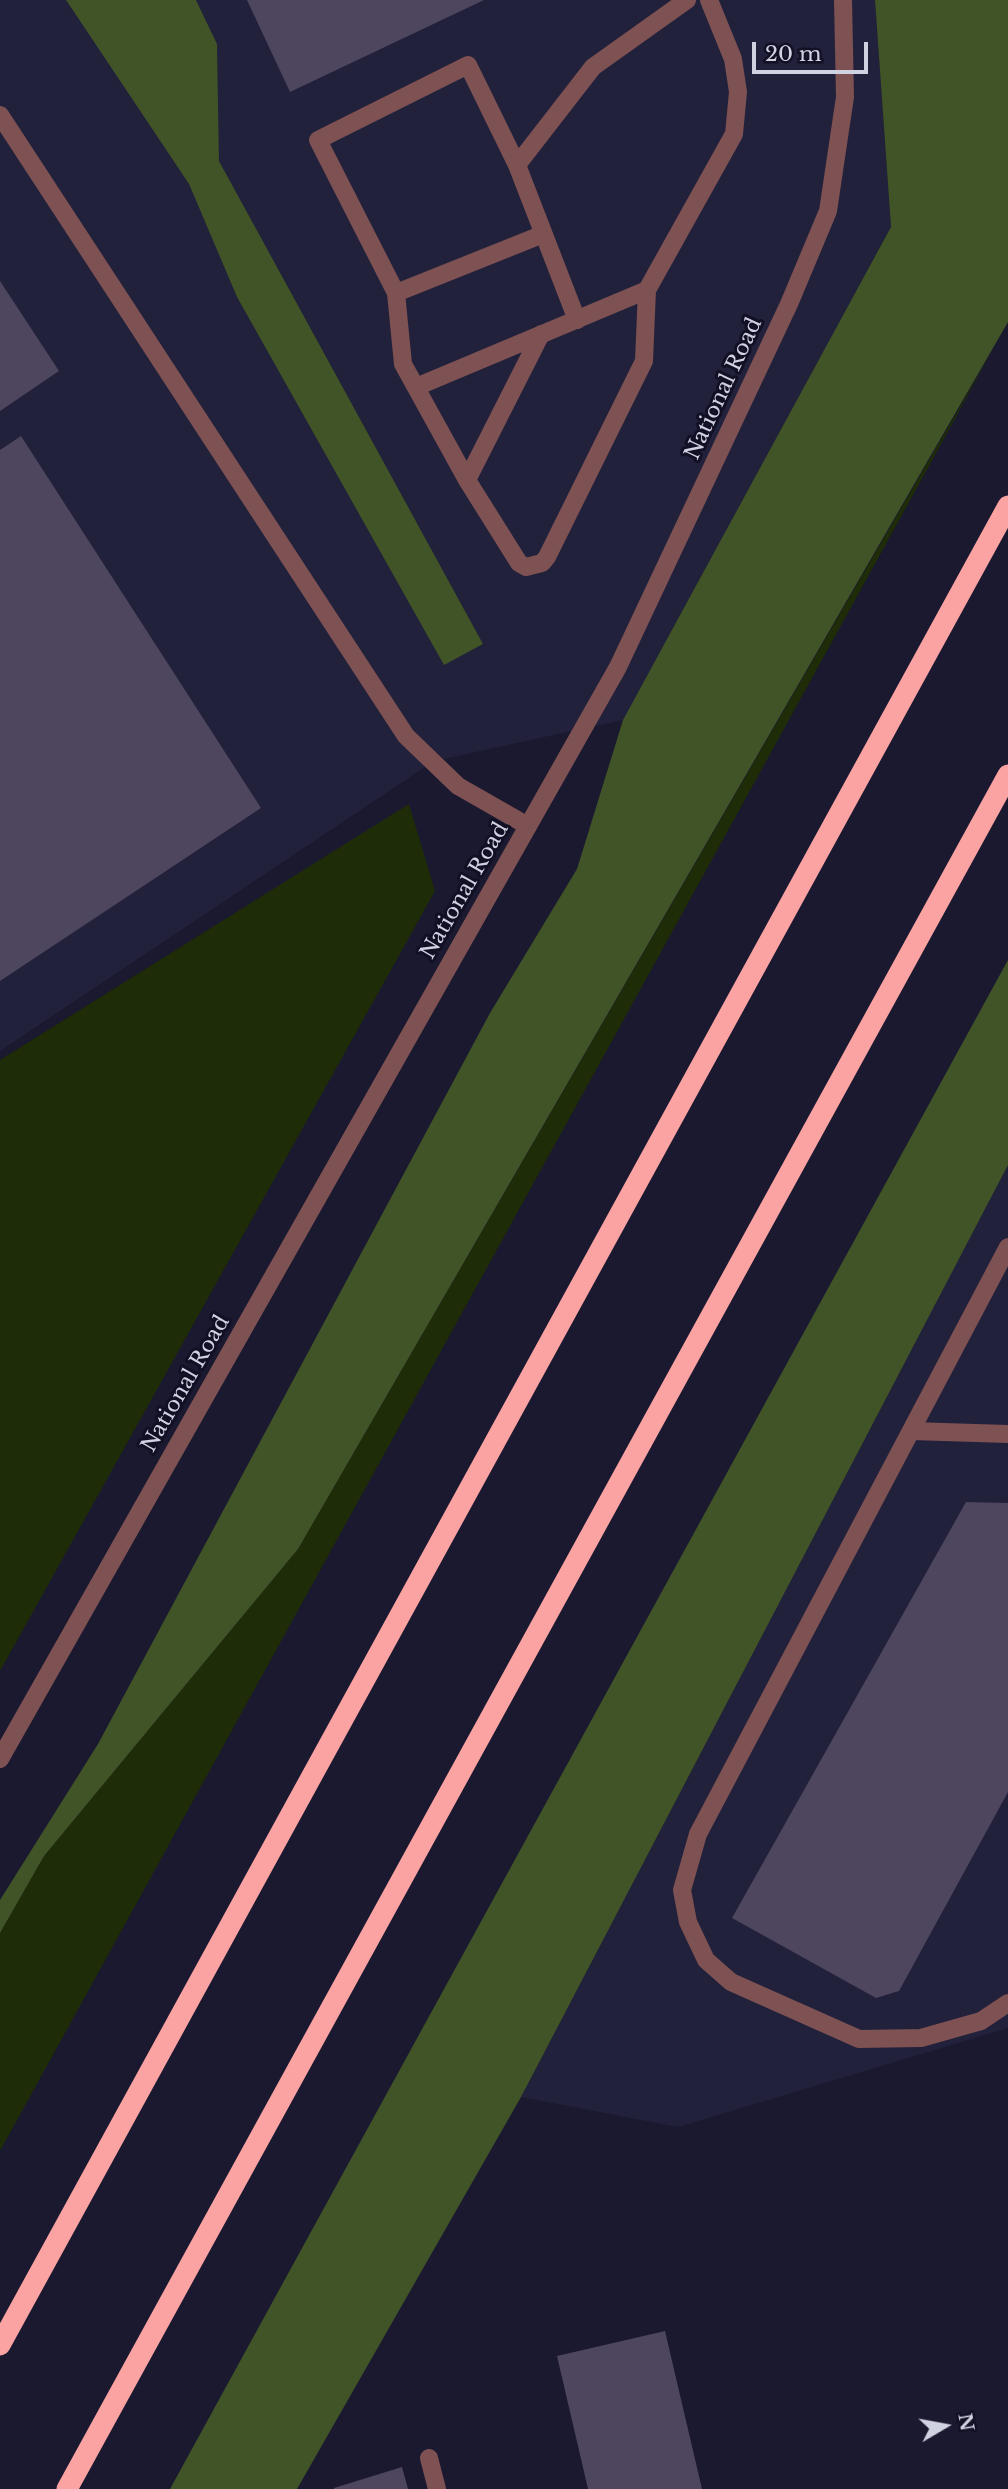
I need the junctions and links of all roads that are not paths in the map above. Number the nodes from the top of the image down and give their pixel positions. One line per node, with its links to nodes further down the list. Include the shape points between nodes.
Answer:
1 (687, 0): 5 (street, via 593,67)
2 (709, 0): 7 (street, via 733,59 738,92 734,134)
3 (843, 0): 15 (street, National Road, via 845,97 828,211 618,667)
4 (0, 115): 15 (street, via 407,736 458,786)
5 (517, 165): 6 (street); 8 (street, via 468,65 318,140)
6 (541, 234): 8 (street); 9 (street)
7 (647, 290): 9 (street); 12 (street, via 644,361 542,563 526,567 519,563)
8 (396, 293): 11 (street, via 403,364)
9 (577, 320): 10 (street)
10 (541, 334): 11 (street); 12 (street)
11 (416, 387): 12 (street)
12 (467, 480)
13 (1008, 506): 21 (highway)
14 (1008, 775): 23 (highway)
15 (528, 826): 19 (street, National Road)
16 (1008, 1247): 17 (street)
17 (911, 1431): 18 (street); 20 (street, via 698,1834 682,1890 688,1922 706,1959 731,1982 859,2039 921,2038 981,2021)
18 (1008, 1434)
19 (0, 1757)
20 (1008, 2003)
21 (0, 2345)
22 (429, 2458): 24 (street)
23 (67, 2489)
24 (437, 2489)

